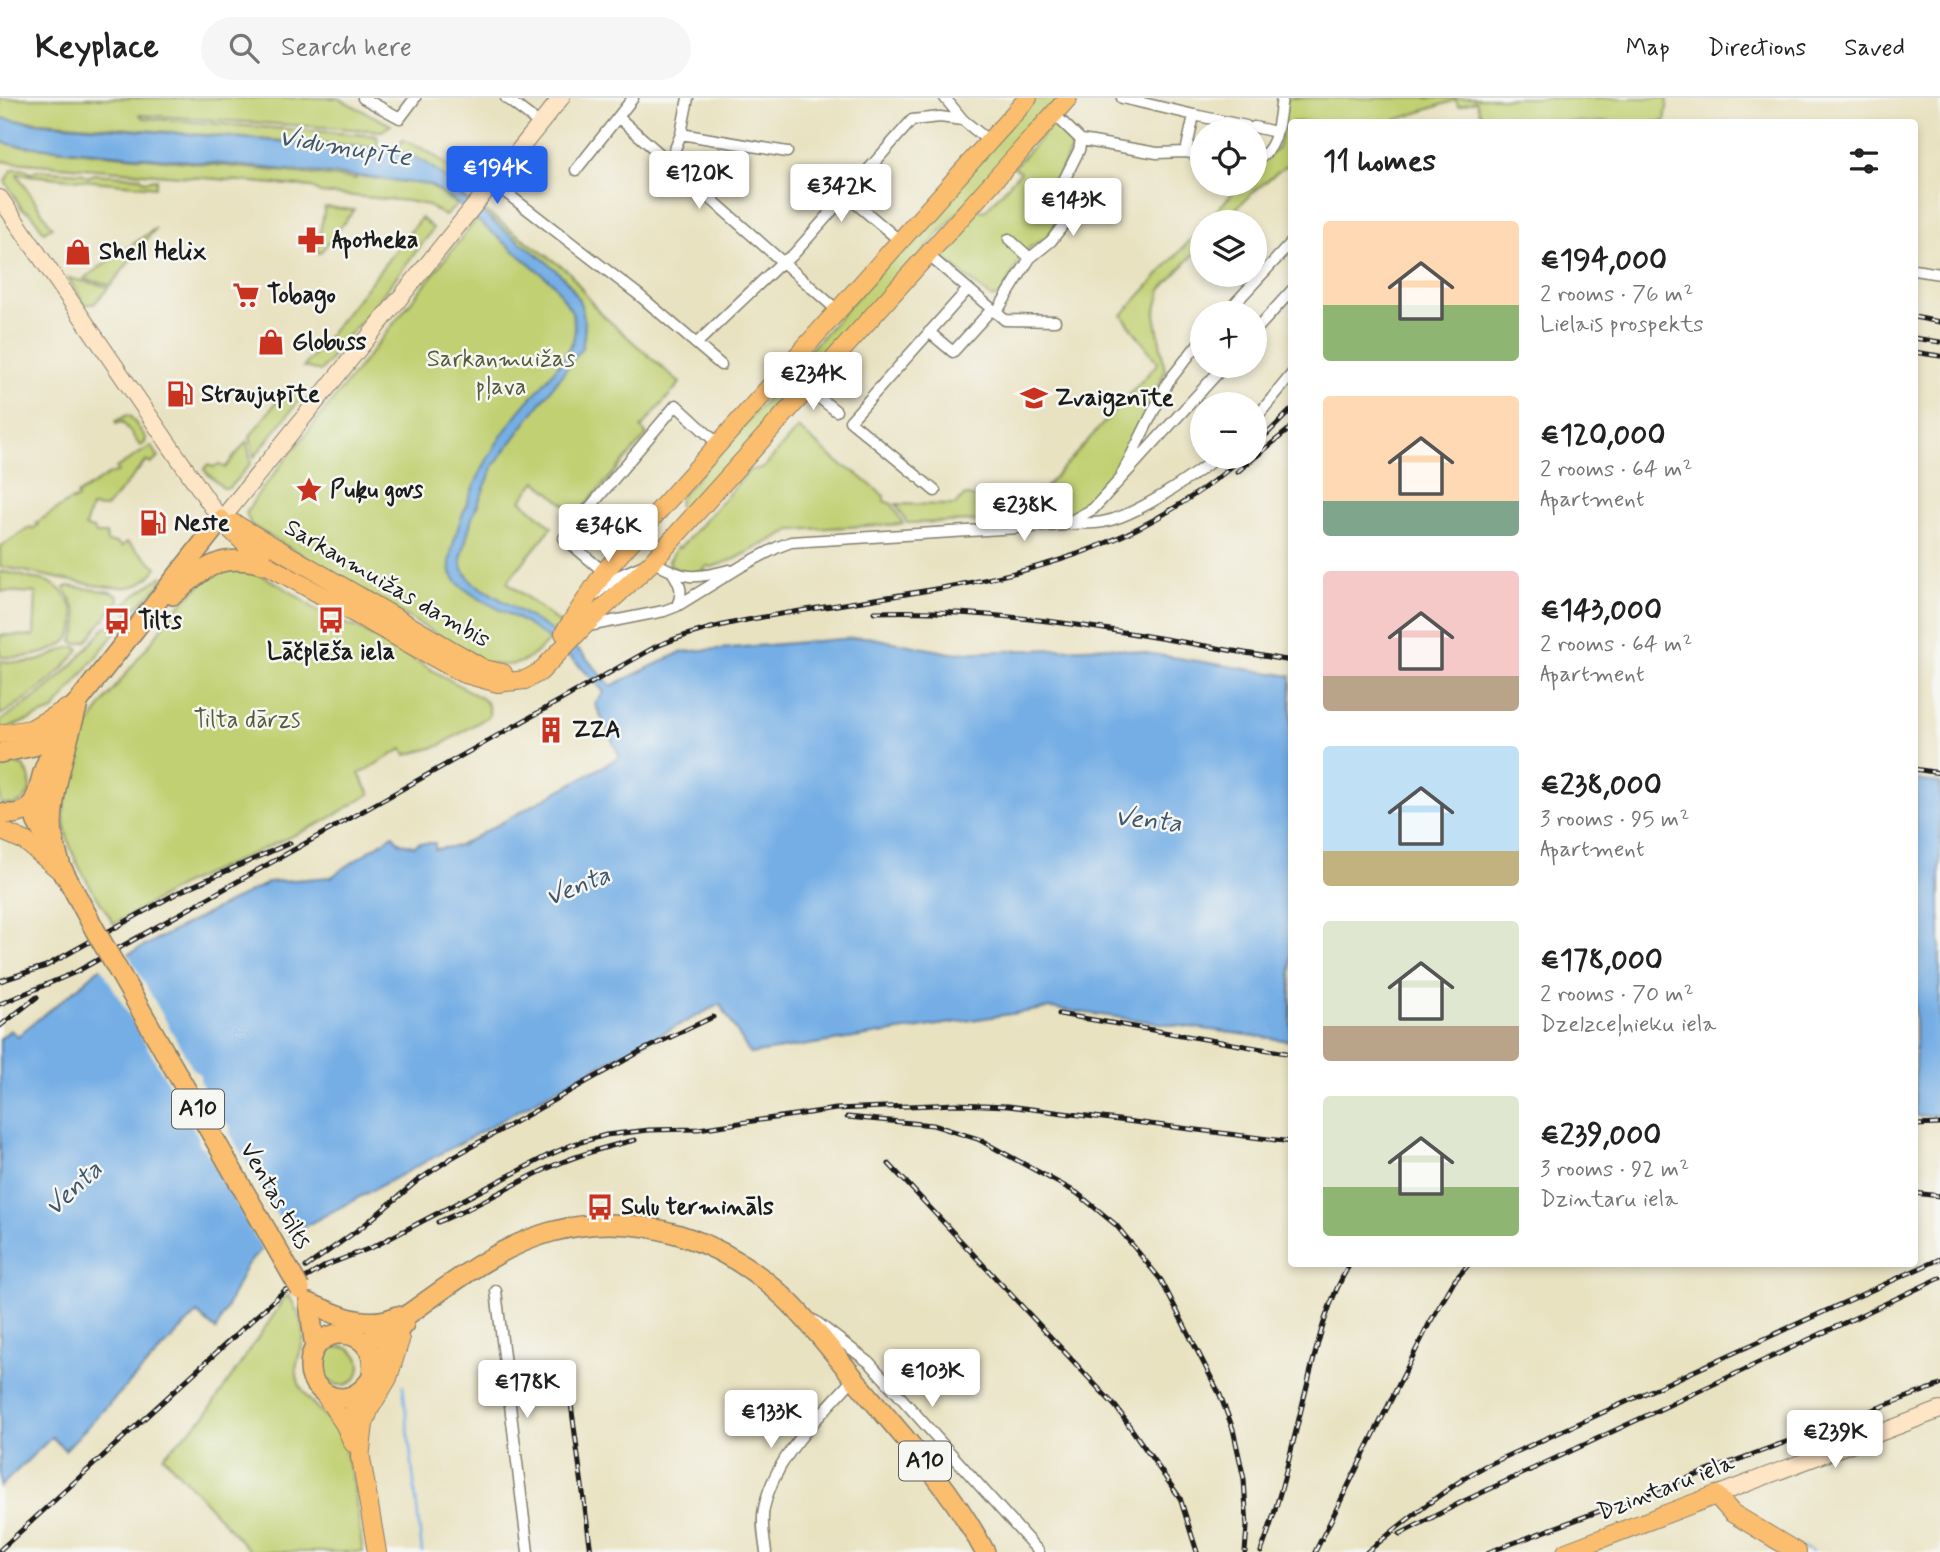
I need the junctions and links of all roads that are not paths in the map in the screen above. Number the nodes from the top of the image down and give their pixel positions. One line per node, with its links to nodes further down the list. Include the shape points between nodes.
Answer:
1 (363, 98): 2 (street, via 400,118)
2 (415, 98)
3 (506, 98): 16 (street)
4 (561, 98): 16 (main road)
5 (633, 98): 14 (street)
6 (688, 98): 18 (street)
7 (945, 98): 15 (street)
8 (1028, 98): 20 (main road, Sarkanmuižas dambis / A10)
9 (1068, 98): 12 (main road, Sarkanmuižas dambis / A10)
10 (1282, 98): 17 (street)
11 (1128, 99): 13 (street)
12 (1054, 114): 19 (street); 33 (main road, Sarkanmuižas dambis / A10)
13 (1194, 114): 17 (street); 22 (street)
14 (618, 117): 25 (street); 26 (street)
15 (963, 120): 20 (street); 28 (street, via 912,120)
16 (540, 124): 27 (main road)
17 (1276, 132): 24 (street)
18 (681, 134): 21 (street); 25 (street)
19 (1081, 140): 22 (street, via 1157,153); 34 (street, via 1064,180 1072,215)
20 (990, 142): 31 (main road, Sarkanmuižas dambis / A10)
21 (787, 152)
22 (1186, 152): 23 (street)
23 (1190, 153)
24 (1267, 153)
25 (669, 164): 35 (street)
26 (576, 170)
27 (496, 178): 46 (street, via 506,192); 58 (main road)
28 (846, 195): 31 (street); 35 (street)
29 (1, 201): 58 (main road)
30 (1009, 239): 34 (street)
31 (900, 241): 41 (main road, Sarkanmuižas dambis / A10)
32 (1288, 246): 40 (street)
33 (929, 255): 38 (street); 51 (main road, Sarkanmuižas dambis / A10)
34 (1030, 258): 42 (street)
35 (781, 263): 41 (street); 46 (street)
36 (1918, 271): 37 (street)
37 (1940, 274)
38 (968, 289): 42 (street); 45 (street)
39 (1288, 294): 43 (street)
40 (1237, 301)
41 (837, 310): 54 (main road, Sarkanmuižas dambis / A10)
42 (994, 311): 44 (street, via 1005,320); 45 (street, via 953,352)
43 (1267, 318)
44 (1055, 321)
45 (929, 332): 53 (street)
46 (698, 343): 48 (street)
47 (1190, 354): 56 (street, via 1168,382)
48 (721, 365)
49 (1213, 378): 56 (street)
50 (1288, 379): 52 (street)
51 (808, 388): 53 (street); 60 (main road, Sarkanmuižas dambis / A10)
52 (1267, 404)
53 (843, 416): 57 (street)
54 (718, 444): 63 (main road, Sarkanmuižas dambis / A10); 63 (street, via 676,405 564,538)
55 (1201, 469): 59 (street, via 1126,514 1104,522)
56 (1116, 487): 59 (street, via 1093,509)
57 (935, 491)
58 (221, 520): 61 (main road, Sarkanmuižas dambis); 67 (highway, A10); 69 (main road, Sarkanmuižas dambis / A10, via 484,669 522,671)
59 (1064, 525): 62 (street, via 809,540 778,547)
60 (653, 561): 64 (street); 65 (street, via 618,576); 68 (main road, Sarkanmuižas dambis / A10)
61 (267, 565): 67 (highway, A10, via 236,559 210,565); 69 (main road, Sarkanmuižas dambis / A10, via 478,679 498,683 525,680 540,672)
62 (742, 566): 64 (street, via 707,576); 66 (street)
63 (604, 572): 65 (main road, Sarkanmuižas dambis / A10)
64 (673, 573): 66 (street, via 680,584)
65 (585, 603): 68 (main road, Sarkanmuižas dambis / A10)
66 (677, 606): 68 (street)
67 (148, 615): 70 (highway, A10)
68 (574, 631): 69 (main road, Sarkanmuižas dambis / A10)
69 (551, 656)
70 (78, 702): 71 (main road, via 31,729); 72 (highway, A10, via 34,746); 73 (highway, A10); 77 (highway, via 52,820)
71 (0, 734)
72 (6, 752): 73 (highway, A10, via 23,754 32,761)
73 (41, 780): 74 (highway, A10)
74 (35, 801): 75 (highway, A10, via 19,813); 77 (highway, A10, via 37,822)
75 (0, 813): 77 (highway, A10, via 31,831)
76 (0, 830): 77 (main road, via 25,841)
77 (63, 874): 79 (highway, Ventas tilts / A10, bridge)
78 (496, 1291): 92 (street)
79 (305, 1296): 80 (highway, via 339,1315 377,1323); 82 (highway, A10); 84 (highway, A10)
80 (429, 1300): 81 (highway, A10, via 474,1267 519,1243 564,1229 609,1224 660,1229 706,1244 747,1267); 83 (highway, A10); 86 (highway, A10, via 395,1332); 89 (main road, via 400,1340 388,1378 370,1408)
81 (790, 1303): 85 (highway, A10); 95 (street, via 870,1363)
82 (345, 1334): 83 (highway, A10); 84 (highway, via 323,1339)
83 (365, 1343): 86 (highway, via 374,1367)
84 (315, 1348): 87 (highway, A10, via 310,1371)
85 (854, 1378): 93 (street, via 782,1463 764,1509); 94 (highway, A10, via 944,1486)
86 (366, 1386): 87 (highway, via 349,1398); 89 (main road, via 354,1406)
87 (323, 1392): 89 (main road)
88 (1940, 1410): 90 (main road, Dzintaru iela)
89 (360, 1458): 91 (main road)
90 (1717, 1495): 96 (main road, Dzintaru iela); 97 (main road, via 1732,1513)
91 (377, 1552)
92 (528, 1552)
93 (766, 1552)
94 (985, 1552)
95 (1039, 1552)
96 (1567, 1552)
97 (1797, 1552)

